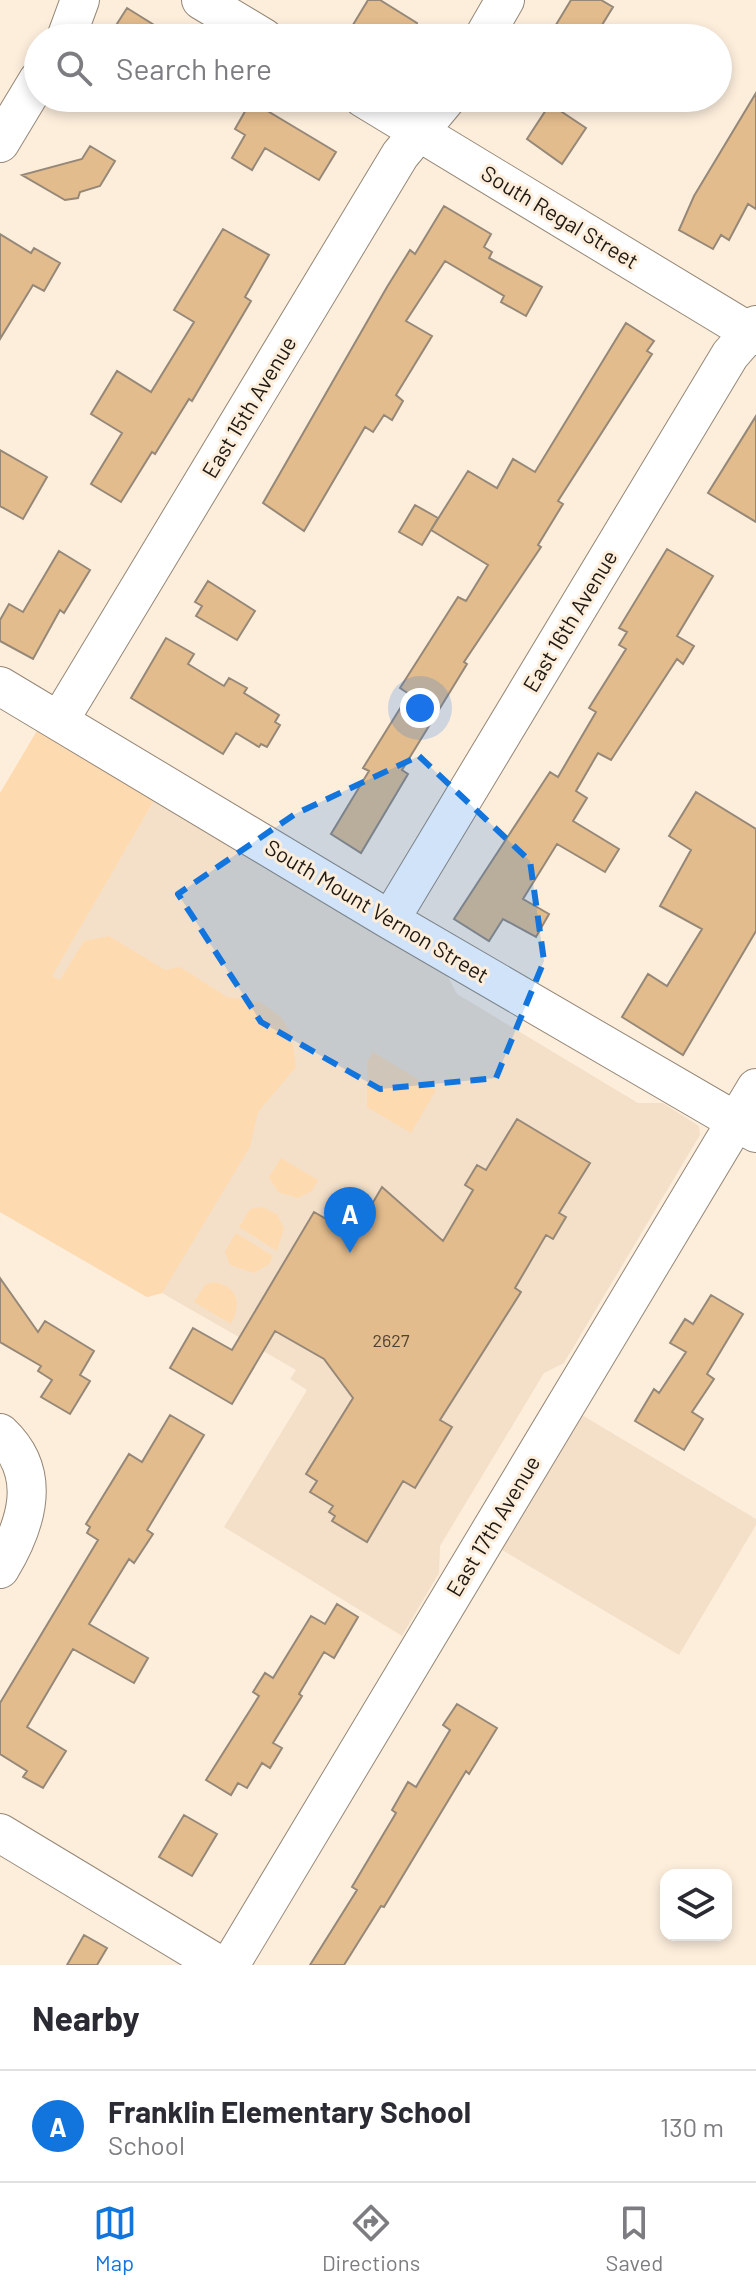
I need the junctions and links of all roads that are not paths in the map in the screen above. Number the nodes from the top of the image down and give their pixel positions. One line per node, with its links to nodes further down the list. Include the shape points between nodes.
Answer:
1 (80, 0): 4 (street)
2 (201, 0): 5 (street)
3 (505, 0): 6 (street)
4 (71, 24)
5 (241, 24)
6 (491, 24)
7 (24, 103): 11 (street)
8 (386, 112): 10 (street, South Regal Street)
9 (436, 112): 10 (street, East 15th Avenue)
10 (420, 133): 12 (street, South Regal Street); 14 (street, East 15th Avenue, via 400,155)
11 (0, 143)
12 (754, 331): 15 (street, East 16th Avenue, via 721,368)
13 (0, 686): 14 (street, South Mount Vernon Street)
14 (59, 721): 15 (street, South Mount Vernon Street)
15 (390, 920): 17 (street, South Mount Vernon Street)
16 (756, 1088): 17 (street, East 17th Avenue)
17 (746, 1127): 22 (street, East 17th Avenue)
18 (0, 1433): 19 (street, via 21,1465 27,1511)
19 (0, 1569)
20 (0, 1833): 21 (street)
21 (219, 1965)
22 (230, 1965)

